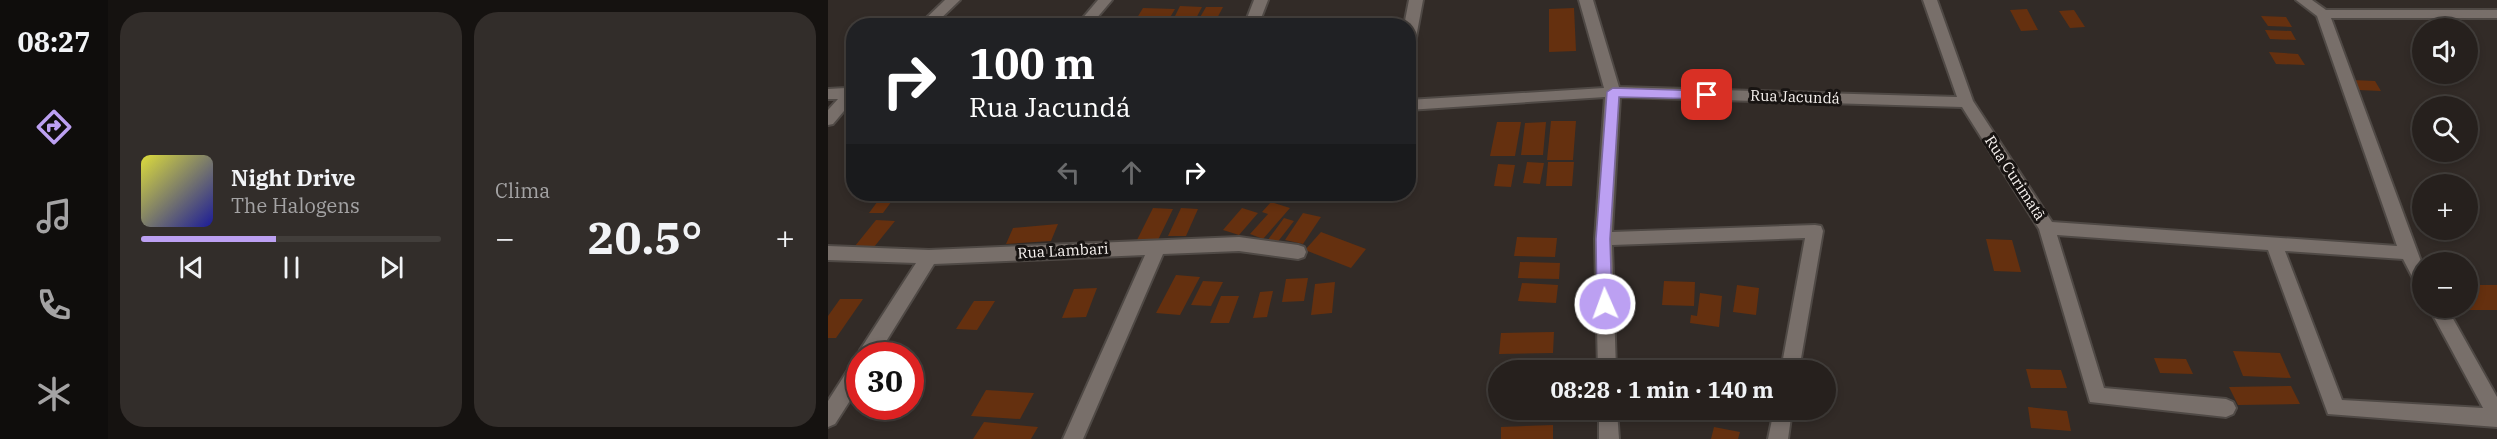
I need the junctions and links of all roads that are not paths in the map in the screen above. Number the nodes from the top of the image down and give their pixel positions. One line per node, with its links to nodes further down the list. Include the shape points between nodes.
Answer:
1 (952, 0): 10 (street)
2 (1105, 0): 11 (street)
3 (1261, 0): 12 (street)
4 (1416, 0): 13 (street)
5 (1586, 0): 15 (street)
6 (1930, 0): 18 (street, Rua Curimatã)
7 (2304, 0): 8 (street)
8 (2323, 14): 9 (street); 27 (street)
9 (2497, 14)
10 (933, 18)
11 (1089, 18)
12 (1254, 18)
13 (1413, 18)
14 (846, 92): 16 (street)
15 (1613, 92): 18 (street, Rua Jacundá); 19 (street, Rua Jacundá); 22 (street)
16 (828, 94)
17 (846, 99): 20 (street)
18 (1966, 102): 21 (street, Rua Curimatã)
19 (1416, 104)
20 (828, 120)
21 (2047, 228): 23 (street); 35 (street, Rua Curimatã, via 2097,396)
22 (1603, 239): 32 (street); 33 (street, via 1815,231)
23 (2274, 243): 27 (street); 36 (street, via 2335,408)
24 (1157, 247): 25 (street, Rua Lambari, via 1239,244); 28 (street, Rua Lambari); 40 (street)
25 (1298, 252)
26 (828, 253): 28 (street, Rua Lambari)
27 (2408, 253): 29 (street)
28 (929, 257): 31 (street)
29 (2412, 260)
30 (2443, 318): 36 (street)
31 (876, 342)
32 (1607, 360)
33 (1792, 360)
34 (846, 390): 37 (street)
35 (2226, 408)
36 (2497, 417)
37 (828, 418)
38 (1608, 420): 41 (street)
39 (1781, 420): 42 (street)
40 (1074, 439)
41 (1609, 439)
42 (1778, 439)

